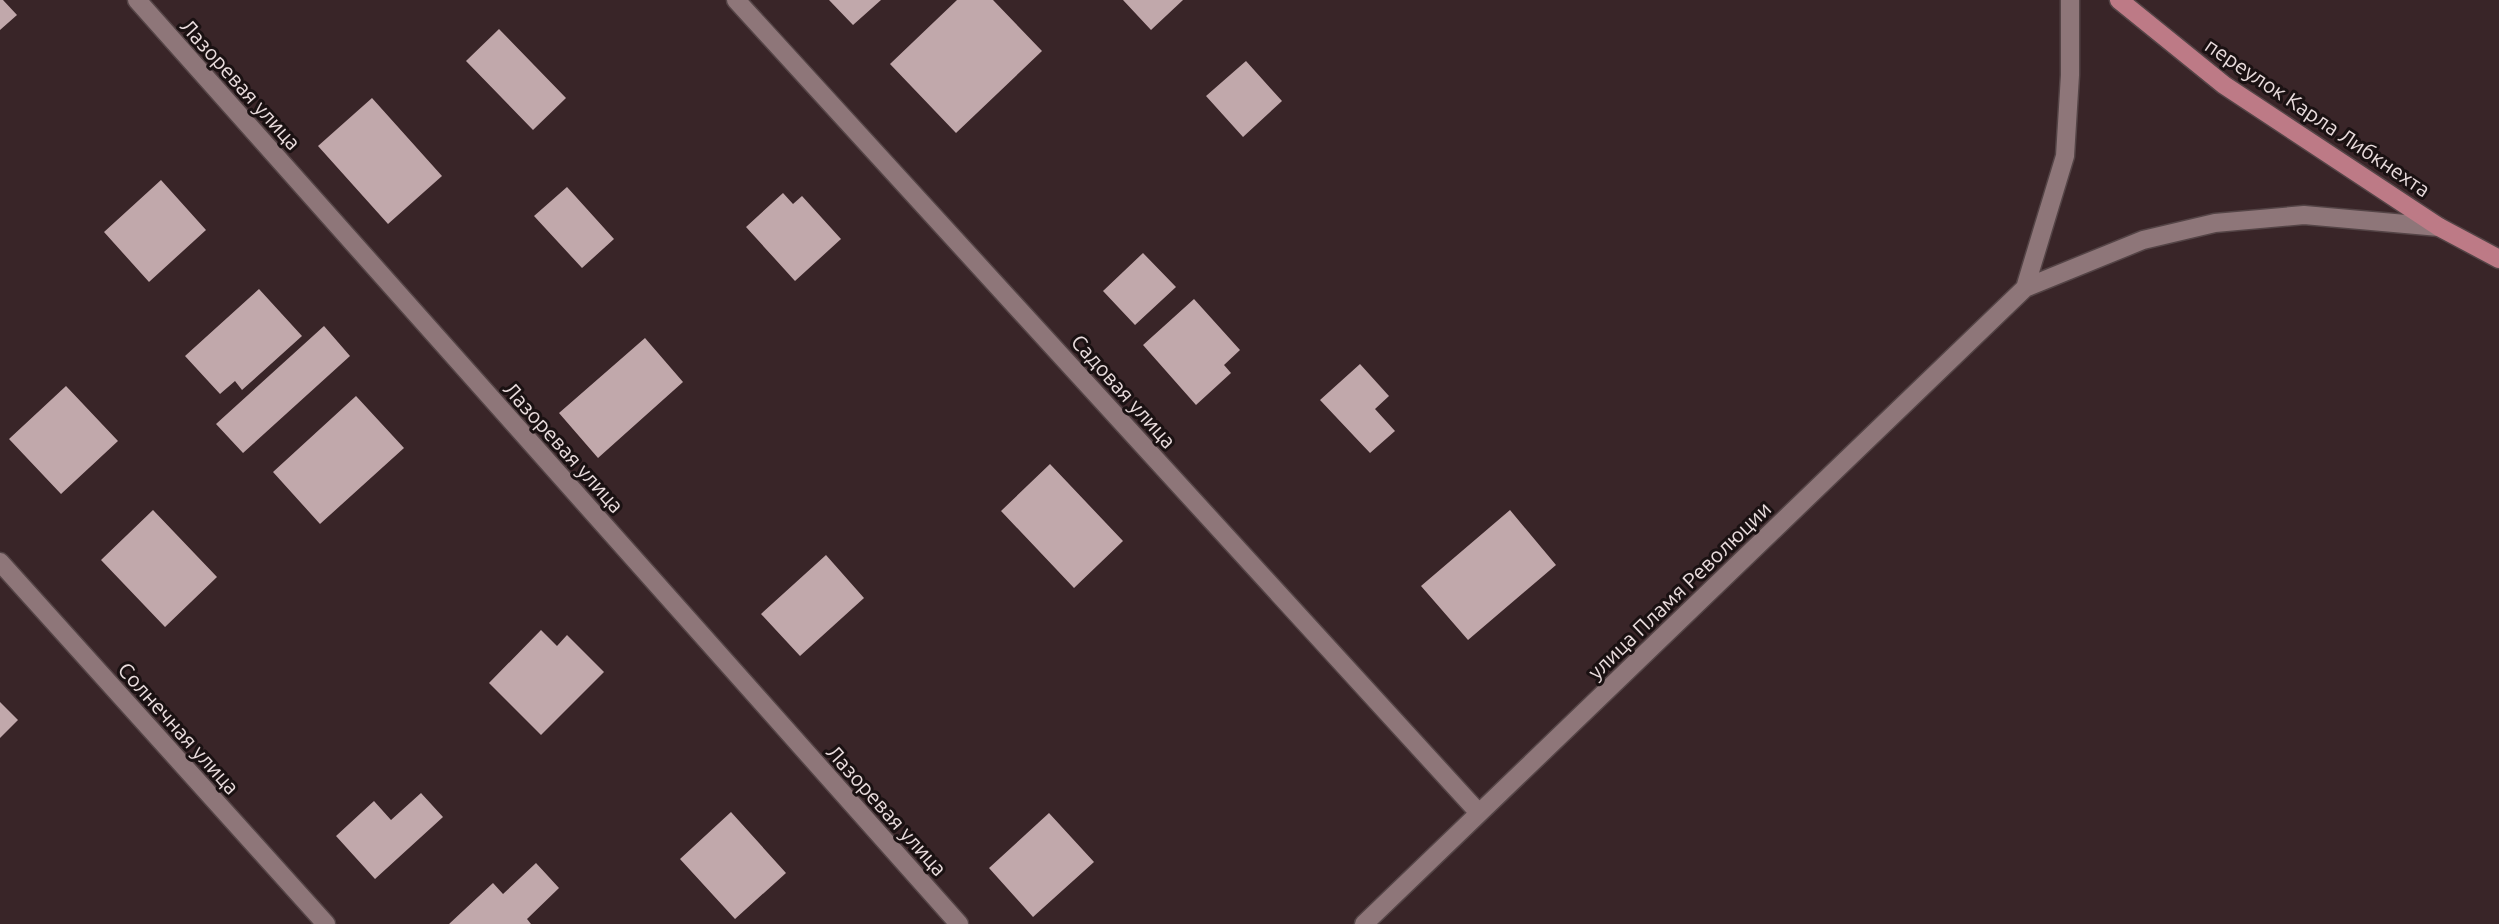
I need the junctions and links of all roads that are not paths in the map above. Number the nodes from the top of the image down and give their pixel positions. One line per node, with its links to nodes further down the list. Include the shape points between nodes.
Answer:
1 (136, 0): 11 (street, Лазоревая улица)
2 (736, 0): 9 (street, Садовая улица)
3 (2070, 0): 7 (street, via 2065,156)
4 (2119, 0): 5 (main road, переулок Карла Либкнехта, via 2224,85)
5 (2439, 227): 6 (main road, переулок Карла Либкнехта); 7 (street, via 2304,215 2215,223 2143,240)
6 (2499, 259)
7 (2025, 288): 9 (street, улица Пламя Революции)
8 (0, 562): 10 (street, Солнечная улица)
9 (1479, 813): 12 (street, улица Пламя Революции)
10 (326, 924)
11 (958, 924)
12 (1364, 924)

